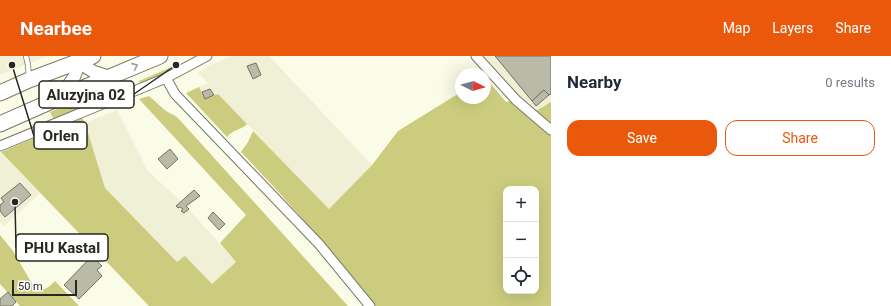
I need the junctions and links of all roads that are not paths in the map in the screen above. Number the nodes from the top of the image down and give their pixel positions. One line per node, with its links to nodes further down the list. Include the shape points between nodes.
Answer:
1 (26, 56): 9 (lane)
2 (93, 56): 6 (main road)
3 (160, 56): 7 (main road, one-way to 3)
4 (207, 56): 8 (street)
5 (476, 56): 13 (street, via 516,100)
6 (76, 59): 7 (street, via 94,72); 9 (main road); 11 (street, via 77,71 72,82)
7 (110, 77): 11 (main road)
8 (166, 78): 14 (street); 15 (street, via 175,94 319,244)
9 (29, 80): 10 (main road)
10 (0, 93)
11 (52, 101): 12 (main road)
12 (0, 124)
13 (551, 130)
14 (0, 146)
15 (370, 306)

